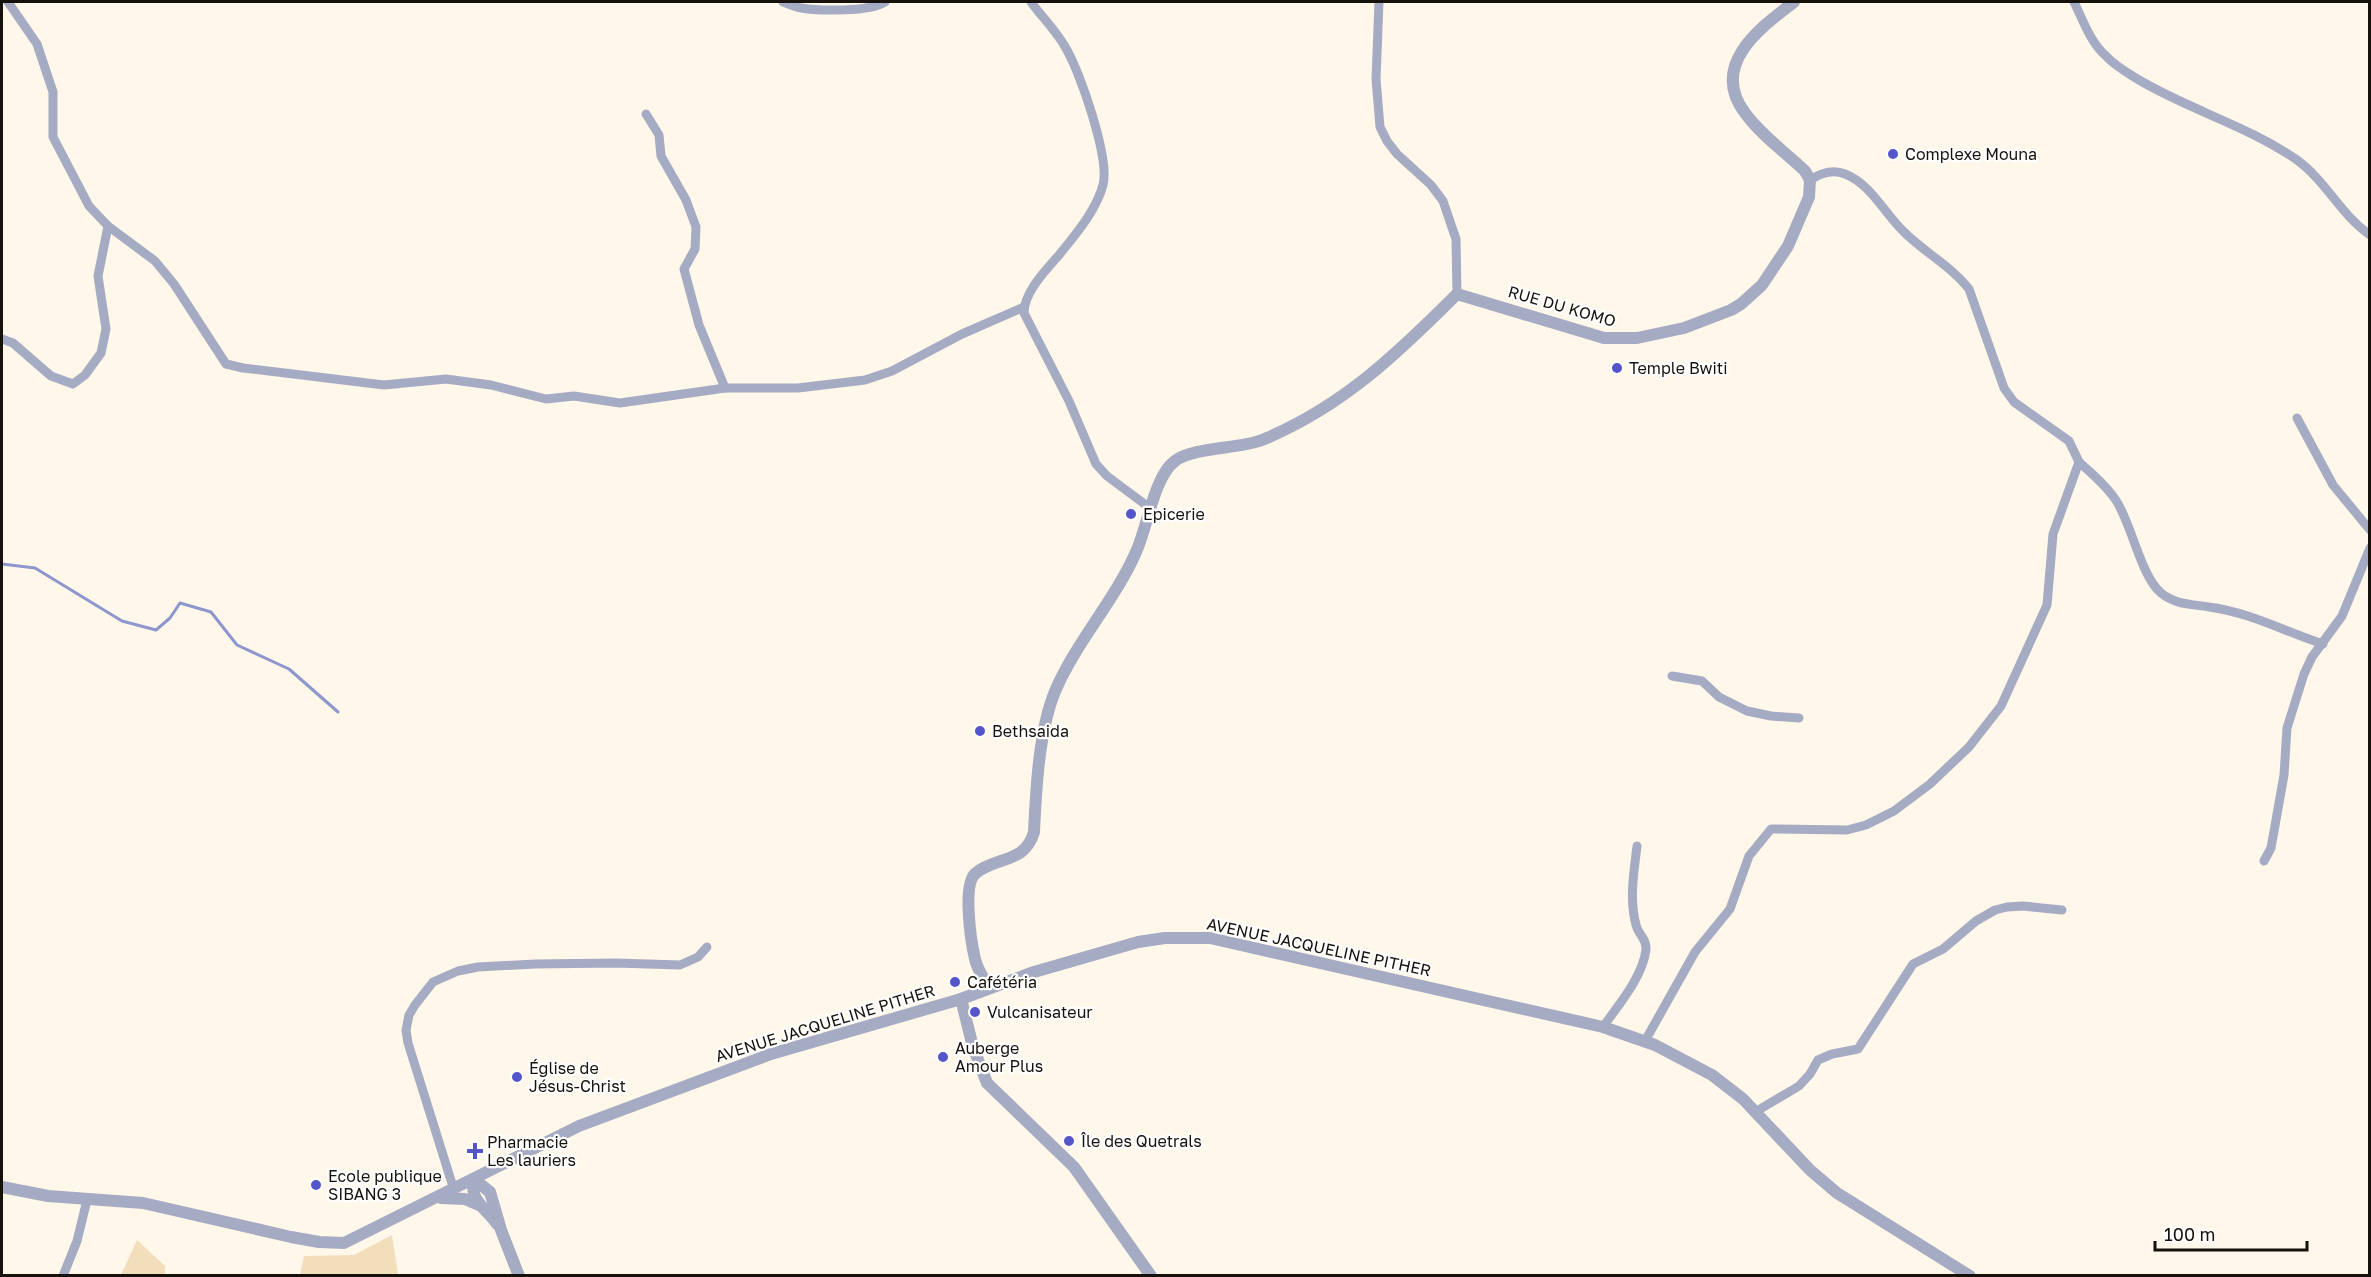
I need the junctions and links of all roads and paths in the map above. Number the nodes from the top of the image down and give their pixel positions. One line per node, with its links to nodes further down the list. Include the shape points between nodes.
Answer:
1 (8, 2): 10 (street, via 37,44 53,92 53,137 89,206)
2 (783, 2): 3 (street, via 799,8 858,9)
3 (885, 2)
4 (1031, 2): 13 (street, via 1064,45 1077,71 1101,153 1104,183 1094,205 1036,284)
5 (1379, 2): 12 (street, via 1376,79 1380,127 1397,153 1443,201 1456,239)
6 (1794, 2): 9 (street, via 1750,38 1738,57 1734,88 1744,113)
7 (2074, 2): 11 (street, via 2106,57 2164,95 2278,147 2330,191 2353,224)
8 (646, 114): 15 (street, via 659,135 661,156 696,227 695,249 684,269 699,325)
9 (1810, 180): 12 (street, RUE DU KOMO, via 1809,198 1799,224 1779,263 1762,285 1742,304 1684,328 1637,338 1604,338); 17 (street, via 1835,171 1852,177 1872,194 1905,234 1961,278 1969,289 2004,388 2014,402 2069,441)
10 (108, 226): 14 (street, via 98,276 106,329 101,353 85,375 73,384 51,376 13,343); 15 (street, via 154,261 174,284 226,364 384,385 446,379 546,399 574,396 620,404)
11 (2370, 235)
12 (1457, 294): 18 (street, via 1378,370 1324,409 1261,440 1174,461 1165,472)
13 (1024, 307): 15 (street, via 892,371 864,380 798,388); 18 (street, via 1027,321 1069,401 1096,464)
14 (2, 339)
15 (725, 388)
16 (2297, 418): 19 (street, via 2333,485)
17 (2079, 462): 21 (street, via 2116,501 2160,592 2175,602 2232,611); 31 (street, via 2052,534 2048,605 2001,706 1969,747 1894,811 1847,830 1771,829 1766,833 1749,856 1730,909 1695,952)
18 (1150, 508): 28 (street, via 1135,555 1053,697 1043,736 1031,841 1018,855 978,870 970,880 974,957)
19 (2370, 530)
20 (2370, 548): 21 (street, via 2342,616)
21 (2323, 644): 25 (street, via 2304,674 2287,728 2284,775 2271,848)
22 (1672, 675): 23 (street, via 1702,681 1719,698 1747,711)
23 (1799, 718)
24 (1637, 846): 30 (street, via 1633,898 1636,925 1646,941 1646,950 1630,987)
25 (2264, 861)
26 (2062, 910): 32 (street, via 2007,908 1976,921 1943,949 1913,964 1858,1049 1818,1060 1799,1086)
27 (707, 947): 36 (street, via 698,957 680,964 478,967 434,982 409,1015 406,1030)
28 (989, 988): 29 (street, AVENUE JACQUELINE PITHER); 30 (street, AVENUE JACQUELINE PITHER, via 1138,942 1210,938)
29 (961, 999): 33 (street, AVENUE JACQUELINE PITHER, via 719,1072 579,1126); 43 (street, via 987,1083 1074,1167)
30 (1603, 1027): 31 (street, AVENUE JACQUELINE PITHER)
31 (1645, 1041): 32 (street, AVENUE JACQUELINE PITHER, via 1712,1075)
32 (1755, 1112): 40 (street, AVENUE JACQUELINE PITHER, via 1837,1193)
33 (509, 1161): 34 (street, AVENUE JACQUELINE PITHER); 39 (street, via 496,1178)
34 (475, 1180): 36 (street, AVENUE JACQUELINE PITHER); 39 (street, via 474,1196)
35 (2, 1187): 38 (street, AVENUE JACQUELINE PITHER)
36 (454, 1190): 37 (street, AVENUE JACQUELINE PITHER)
37 (437, 1199): 38 (street, AVENUE JACQUELINE PITHER, via 344,1243 268,1232 143,1203); 39 (street, via 465,1199)
38 (87, 1200): 41 (street)
39 (490, 1208): 42 (street)
40 (1955, 1272): 44 (street, AVENUE JACQUELINE PITHER)
41 (63, 1275)
42 (519, 1275)
43 (1151, 1275)
44 (1970, 1275)

